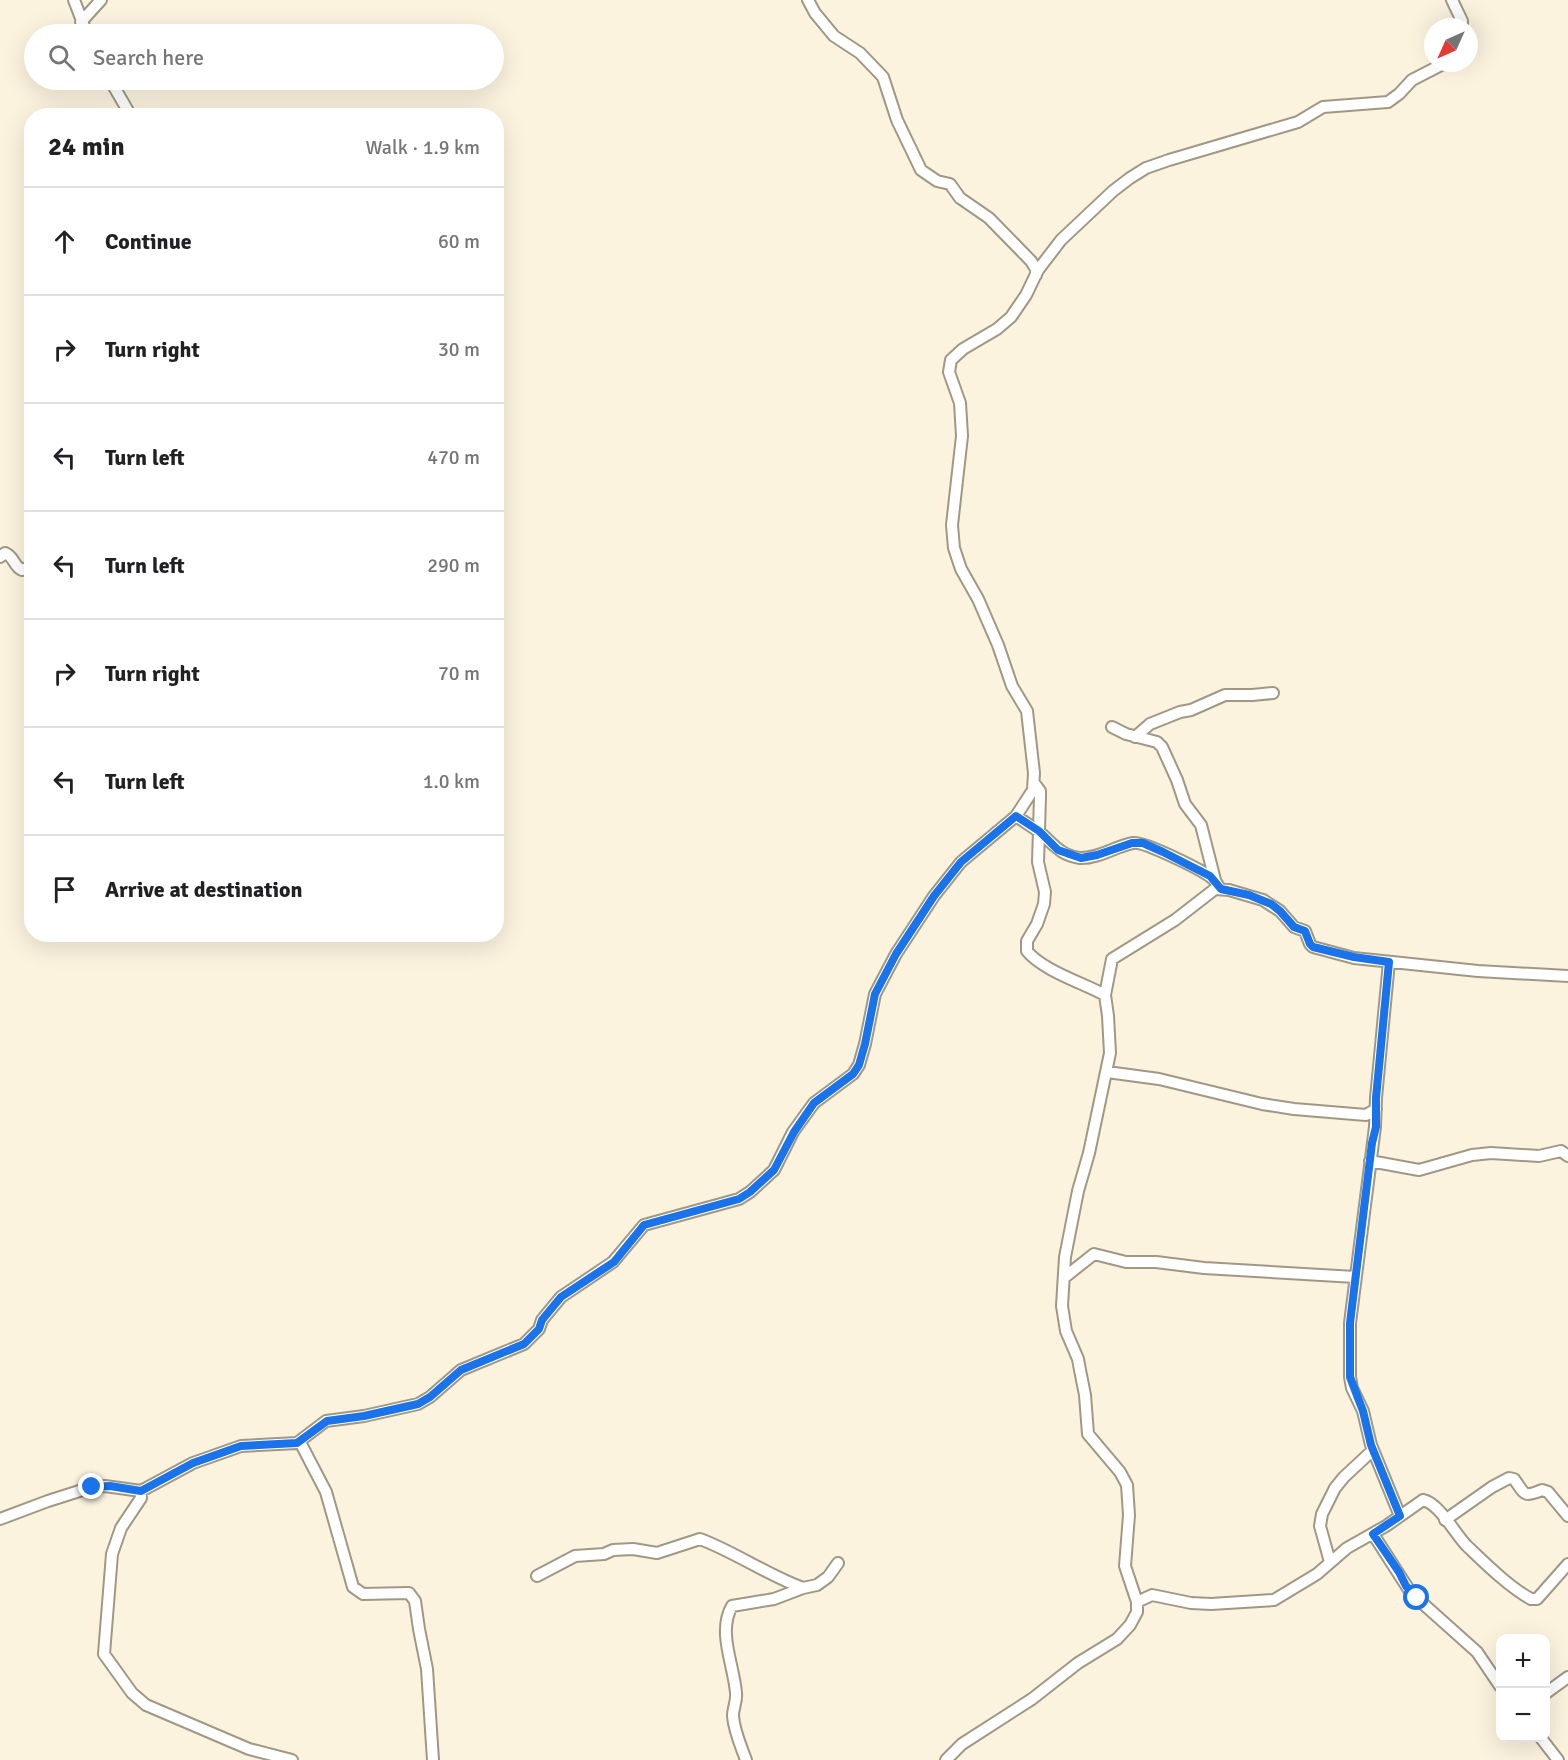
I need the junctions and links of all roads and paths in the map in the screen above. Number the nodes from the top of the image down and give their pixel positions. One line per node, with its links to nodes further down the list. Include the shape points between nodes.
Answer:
1 (74, 0): 6 (street)
2 (101, 0): 6 (street)
3 (808, 0): 10 (street, via 834,36 860,53 883,77 897,120 921,170 950,184 960,198 989,218 1032,261)
4 (1452, 0): 5 (street)
5 (1461, 18)
6 (81, 22)
7 (1428, 72): 10 (street, via 1412,80 1388,102 1323,107 1298,122 1146,168 1074,226)
8 (116, 90): 9 (street)
9 (126, 108)
10 (1036, 275): 16 (street, via 1011,317 956,355 949,366 962,413 962,447 952,525 954,548 1012,686 1027,711)
11 (0, 557): 12 (street, via 7,553 18,568)
12 (24, 569)
13 (1273, 693): 15 (street, via 1225,694 1150,724)
14 (1112, 727): 15 (street)
15 (1135, 736): 19 (street, via 1162,747 1185,804 1202,828)
16 (1034, 783): 17 (street); 18 (street, via 1040,791)
17 (1016, 816): 18 (street); 29 (street, via 961,862 934,896 875,994 859,1065 853,1074 814,1103 767,1177 739,1199 644,1225 614,1262 561,1297 524,1344 461,1370 423,1401 327,1421)
18 (1039, 831): 19 (street, via 1058,850 1081,858 1143,843); 22 (street, via 1038,862 1044,903 1027,941 1027,951)
19 (1218, 884): 20 (street, via 1271,904 1294,927 1305,931 1313,947); 22 (street, via 1175,920 1116,955)
20 (1389, 962): 21 (street); 24 (street)
21 (1568, 976)
22 (1105, 995): 23 (street, via 1110,1034)
23 (1107, 1072): 24 (street, via 1159,1079 1262,1104); 27 (street, via 1078,1191)
24 (1373, 1115): 26 (street)
25 (1568, 1156): 26 (street, via 1561,1151 1539,1156 1491,1153 1419,1170)
26 (1370, 1161): 28 (street)
27 (1065, 1277): 28 (street, via 1094,1254 1126,1262); 42 (street, via 1063,1315 1078,1359 1088,1434 1127,1485 1125,1566)
28 (1355, 1277): 30 (street, via 1350,1377)
29 (300, 1442): 31 (street, via 241,1446 193,1463); 48 (street, via 326,1492 353,1587 363,1594 413,1596 429,1679)
30 (1373, 1450): 32 (street); 37 (street, via 1335,1488 1322,1514 1320,1526)
31 (141, 1491): 34 (street, via 92,1487); 47 (street, via 112,1554 104,1654 132,1693 146,1705 249,1749)
32 (1400, 1516): 35 (street, via 1423,1500 1436,1506); 36 (street)
33 (1568, 1516): 35 (street, via 1548,1492 1525,1494 1509,1478)
34 (0, 1519)
35 (1445, 1520): 39 (street, via 1468,1547 1531,1599 1537,1599)
36 (1373, 1534): 37 (street); 44 (street, via 1411,1593 1477,1652)
37 (1330, 1562): 42 (street, via 1274,1600 1211,1604 1152,1595)
38 (838, 1563): 41 (street, via 822,1582)
39 (1568, 1564)
40 (537, 1576): 41 (street, via 575,1556 614,1550 657,1553 700,1539)
41 (802, 1588): 49 (street, via 730,1609 728,1654 736,1692 733,1713)
42 (1137, 1602): 50 (street, via 1136,1617 1117,1639 962,1744)
43 (1568, 1677): 45 (street)
44 (1496, 1680)
45 (1550, 1690)
46 (1544, 1742): 51 (street)
47 (292, 1760)
48 (433, 1760)
49 (746, 1760)
50 (946, 1760)
51 (1558, 1760)

